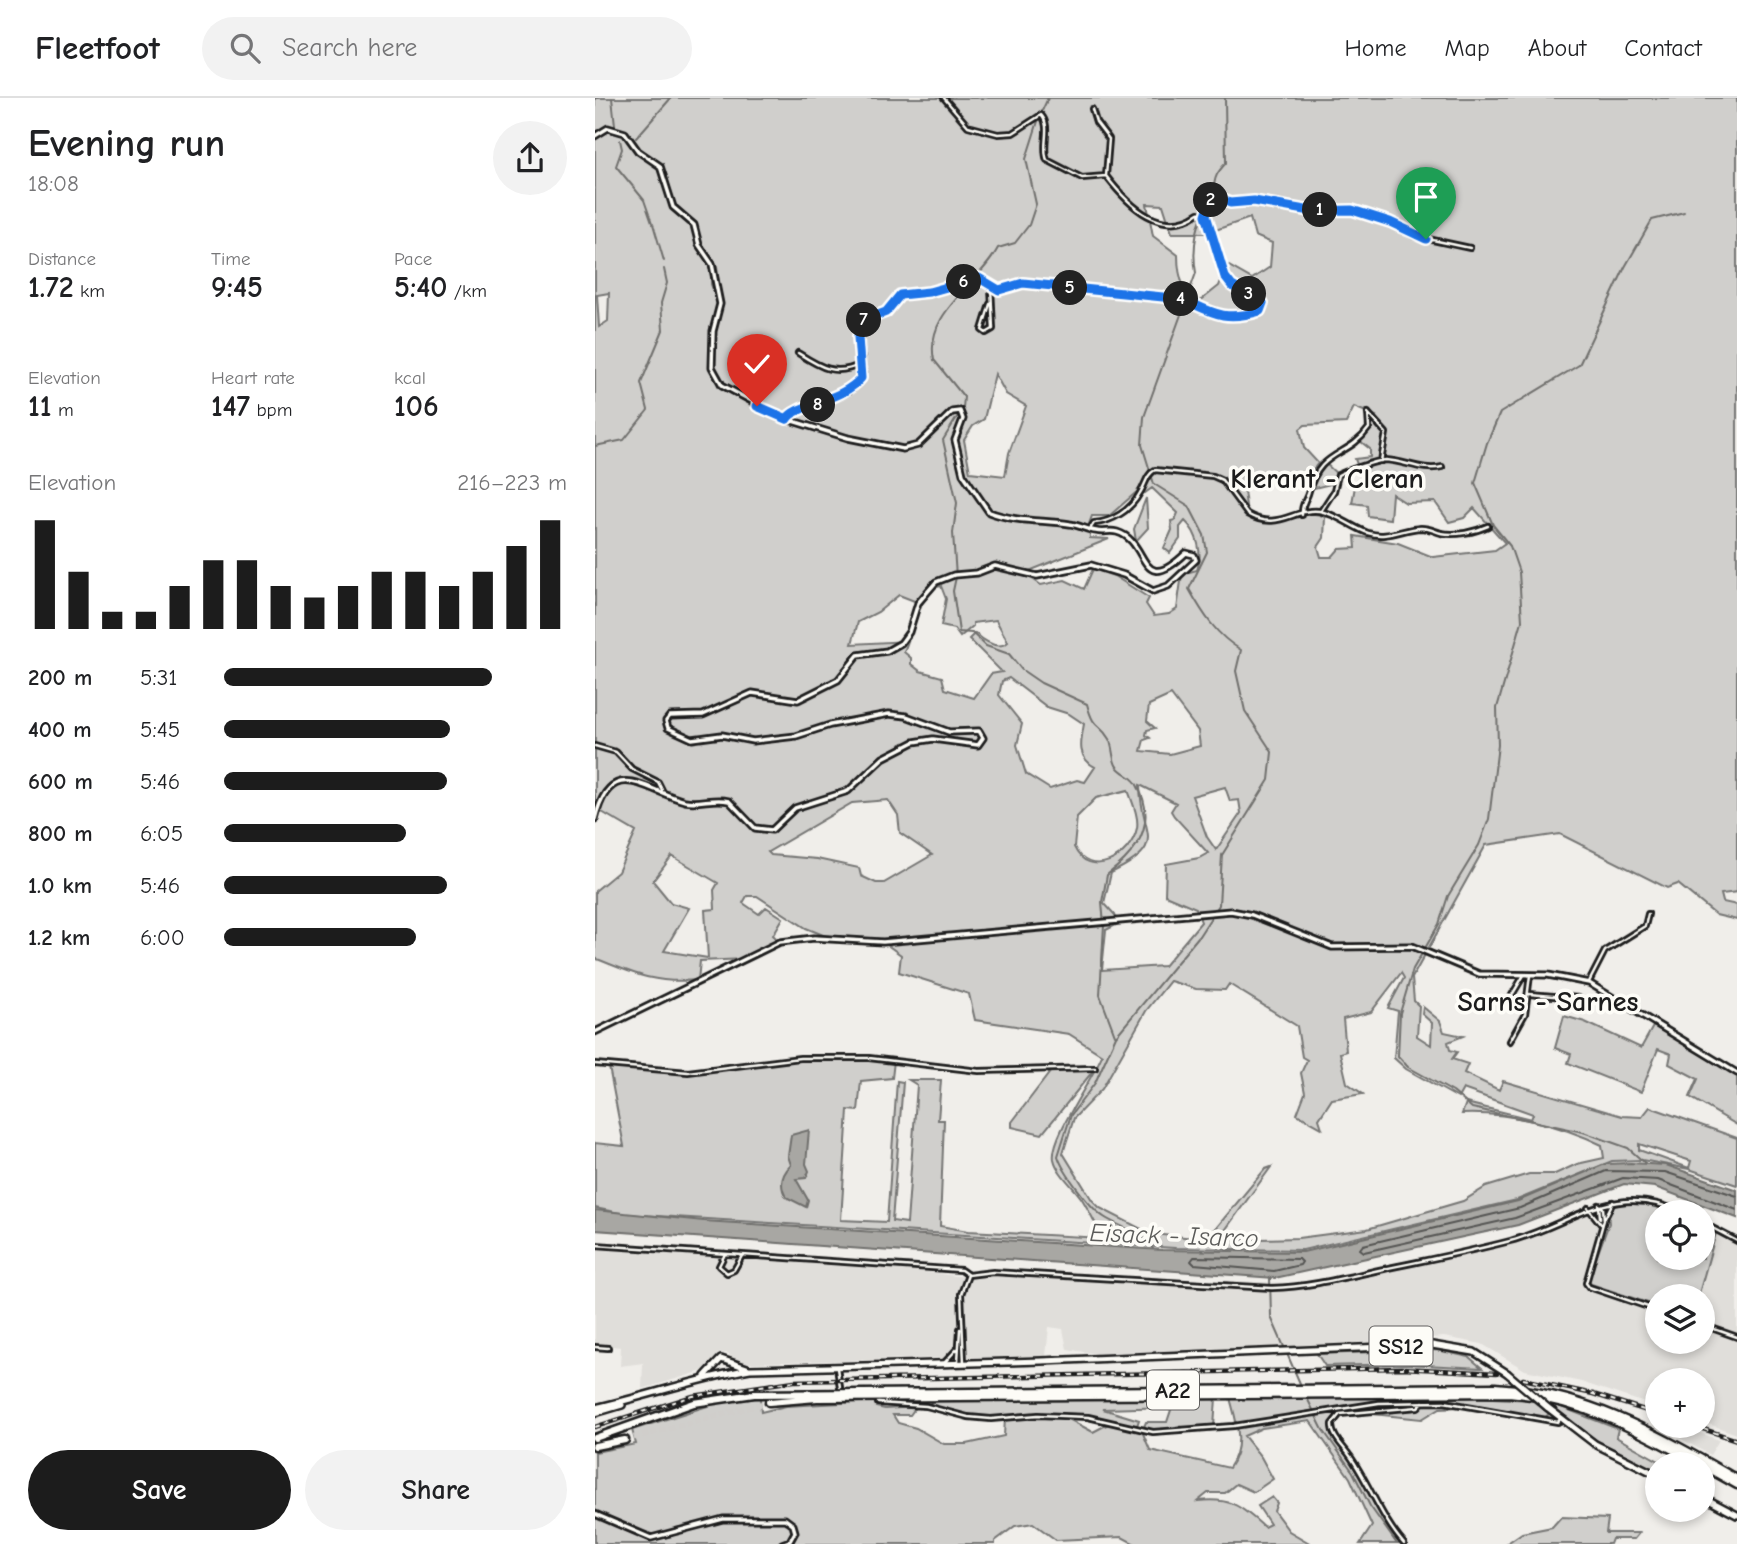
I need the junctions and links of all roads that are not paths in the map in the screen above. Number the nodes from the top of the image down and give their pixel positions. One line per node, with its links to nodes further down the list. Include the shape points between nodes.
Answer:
1 (944, 98): 4 (street, via 968,126 988,132 1009,134 1039,116 1046,124 1047,160 1081,178)
2 (1092, 109): 4 (street, via 1109,139)
3 (595, 136): 12 (street, via 608,128 620,130 660,166 673,207 694,225 699,245 712,264 720,304 713,331 714,375 745,399)
4 (1106, 176): 5 (street, via 1127,199 1160,221 1181,224)
5 (1203, 214): 6 (street, via 1211,200 1219,198 1311,211 1352,210 1390,222 1414,236); 7 (street, via 1227,280 1260,299 1264,308 1224,316 1185,300 1023,283 999,290)
6 (1470, 248)
7 (991, 287): 8 (street); 10 (street, via 976,279 900,295 886,312 860,324)
8 (990, 304): 8 (street, via 982,330 986,333 993,329)
9 (797, 354): 10 (street, via 837,372)
10 (861, 364): 11 (street, via 861,378 854,387)
11 (800, 409): 12 (street); 13 (street)
12 (787, 419): 13 (street)
13 (793, 421): 19 (street, via 848,438 908,449 952,412 960,411 963,419 955,440 963,474 986,510 1030,522)
14 (1381, 461): 15 (street); 16 (street, via 1339,474); 17 (street, via 1386,433 1369,412 1369,428 1356,444 1321,464 1309,486)
15 (1442, 467)
16 (1321, 511): 17 (street); 18 (street, via 1380,535 1425,528 1440,533 1476,532)
17 (1303, 514): 19 (street, via 1280,521 1258,519 1247,514 1230,487 1213,476 1150,473 1132,504 1111,521 1094,523)
18 (1488, 526)
19 (1090, 529): 21 (street, via 1121,533 1156,570 1172,568 1189,552 1195,563 1168,586 1153,591 1124,575 1091,565 1037,576 995,566 936,582 918,603 907,636 898,646 857,655 838,680 798,701 752,693 703,715 670,716 666,725 692,739 722,735 753,741 899,715 949,732 979,730 981,743 933,738 914,742 889,754 848,791 795,808 772,830 755,828 729,801 687,801)
20 (595, 746): 21 (street, via 616,752)
21 (662, 790): 22 (street, via 617,784 602,796)
22 (595, 819)
23 (1648, 914): 25 (street, via 1645,926 1605,951)
24 (1527, 975): 25 (street); 26 (street); 27 (street); 29 (street, via 1479,974 1420,948 1332,947 1252,915 1218,911 883,942 814,938 780,942)
25 (1589, 983): 33 (street)
26 (1529, 994): 28 (street); 30 (street, via 1525,1014)
27 (1512, 995)
28 (1577, 998)
29 (595, 1032)
30 (1510, 1041)
31 (595, 1064): 32 (street, via 688,1072 800,1058 870,1058 979,1071)
32 (1095, 1068)
33 (1737, 1073)
34 (1645, 1201): 35 (street)
35 (1613, 1202): 36 (street); 38 (street)
36 (1599, 1205): 37 (street); 38 (street)
37 (1588, 1208): 38 (street); 46 (street, via 1496,1245 1313,1284 1267,1288 993,1272)
38 (1602, 1220): 47 (street, via 1586,1283)
39 (1715, 1229): 40 (street)
40 (1737, 1241)
41 (595, 1245): 42 (street)
42 (725, 1254): 43 (street); 45 (street, via 719,1264 722,1271 730,1273)
43 (733, 1255): 44 (street); 45 (street)
44 (743, 1255): 45 (street); 46 (street, via 961,1269)
45 (735, 1266)
46 (968, 1275): 48 (street, via 962,1286)
47 (1645, 1306)
48 (961, 1326): 51 (street); 54 (street)
49 (1715, 1329): 50 (street)
50 (1737, 1336)
51 (958, 1346): 54 (street); 56 (street, via 953,1357)
52 (595, 1347): 53 (street)
53 (608, 1348)
54 (961, 1363): 56 (main road, SS12); 68 (main road, SS12, bridge, via 1443,1345 1474,1352 1507,1373)
55 (732, 1364): 57 (main road, SS12, via 721,1359); 59 (main road, SS12); 60 (main road)
56 (942, 1364): 58 (main road, SS12)
57 (714, 1368): 61 (main road); 62 (main road, SS12)
58 (837, 1368): 59 (main road, SS12); 63 (street)
59 (750, 1369): 60 (main road, SS12)
60 (730, 1373): 61 (main road, SS12)
61 (717, 1375): 62 (main road, SS12)
62 (702, 1378): 67 (main road, SS12)
63 (840, 1387)
64 (768, 1402): 72 (highway, A22, via 831,1397 1509,1393 1551,1399 1605,1415)
65 (1423, 1402): 66 (street, via 1348,1405 1167,1432 1142,1431 1088,1417 991,1419 926,1406); 68 (street); 81 (street, via 1336,1416 1331,1429)
66 (878, 1403)
67 (595, 1410)
68 (1560, 1419): 73 (main road, SS12, via 1595,1444)
69 (595, 1438): 75 (highway, A22, via 694,1403 754,1394 1495,1387 1552,1394 1599,1407)
70 (625, 1440): 71 (highway)
71 (595, 1446)
72 (1675, 1452)
73 (1645, 1469)
74 (1715, 1473): 76 (highway, A22)
75 (1737, 1479)
76 (1737, 1485)
77 (1715, 1504): 79 (main road)
78 (595, 1514): 80 (street, via 651,1538 723,1519 785,1519 796,1532)
79 (1737, 1516)
80 (782, 1544)
81 (1405, 1544)

